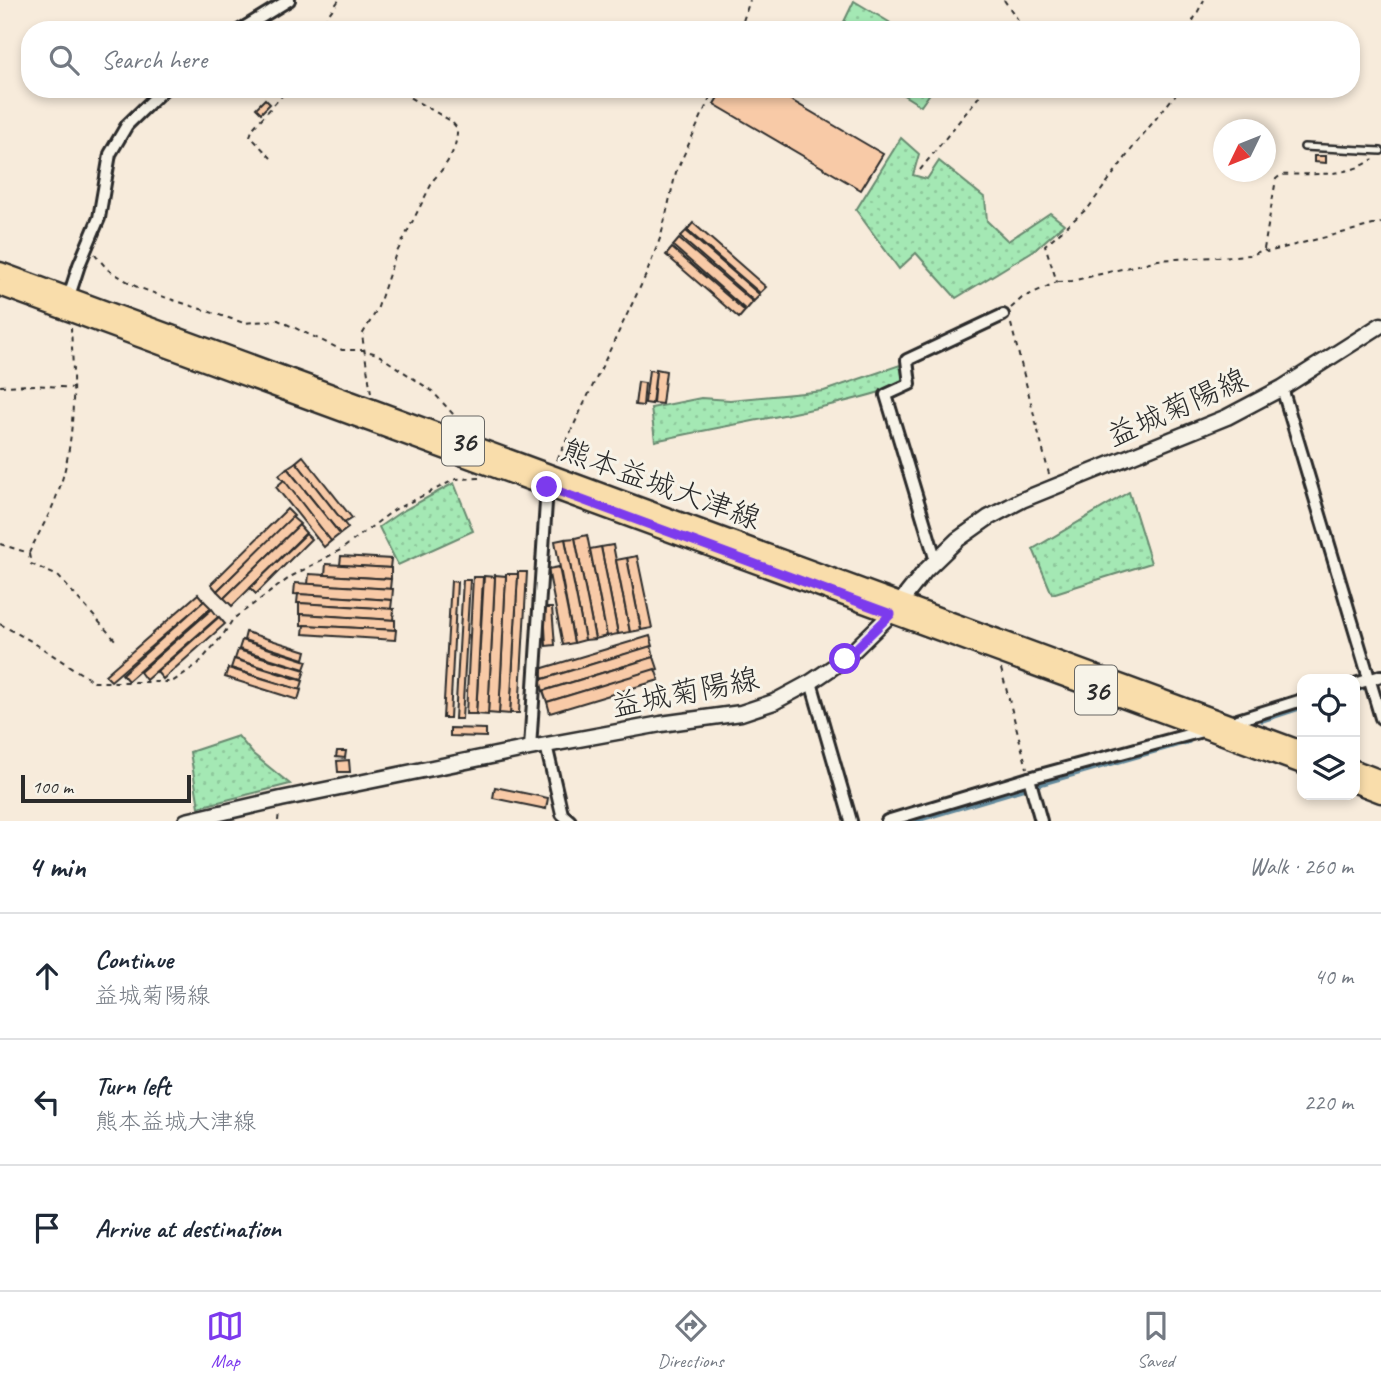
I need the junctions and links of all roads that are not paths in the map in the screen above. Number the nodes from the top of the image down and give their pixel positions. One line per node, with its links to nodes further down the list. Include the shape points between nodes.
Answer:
1 (289, 0): 2 (street)
2 (255, 21)
3 (155, 98): 8 (street, via 127,125 110,154 99,218)
4 (1304, 147): 5 (lane)
5 (1381, 151)
6 (0, 271): 8 (main road, 熊本益城大津線 / 36)
7 (0, 287): 8 (main road, 熊本益城大津線 / 36)
8 (68, 307): 12 (main road, 熊本益城大津線 / 36); 12 (main road, 熊本益城大津線 / 36, via 371,407)
9 (1003, 315): 13 (street, via 907,360 910,384 886,395)
10 (1381, 325): 11 (main road, 益城菊陽線)
11 (1282, 388): 13 (main road, 益城菊陽線, via 1227,417 1022,500 988,518); 15 (street)
12 (549, 480): 14 (main road, 熊本益城大津線 / 36); 22 (street)
13 (936, 561): 14 (main road, 益城菊陽線)
14 (896, 608): 16 (main road, 益城菊陽線, via 845,659); 19 (main road, 熊本益城大津線 / 36); 20 (main road, 熊本益城大津線 / 36, via 997,654)
15 (1375, 678): 18 (street)
16 (811, 682): 21 (main road, 益城菊陽線, via 741,713); 32 (street)
17 (1297, 702): 19 (street)
18 (1381, 718)
19 (1229, 723): 20 (street); 23 (main road, 熊本益城大津線 / 36)
20 (1205, 730): 24 (main road, 熊本益城大津線 / 36); 26 (street)
21 (546, 745): 22 (main road, 益城菊陽線); 31 (street, via 562,814)
22 (530, 748): 30 (main road, 益城菊陽線)
23 (1297, 748)
24 (1297, 763)
25 (1360, 771): 27 (main road)
26 (1029, 778): 33 (street); 34 (street)
27 (1381, 779)
28 (1360, 786): 29 (main road)
29 (1381, 794)
30 (186, 821)
31 (569, 821)
32 (851, 821)
33 (887, 821)
34 (1041, 821)

